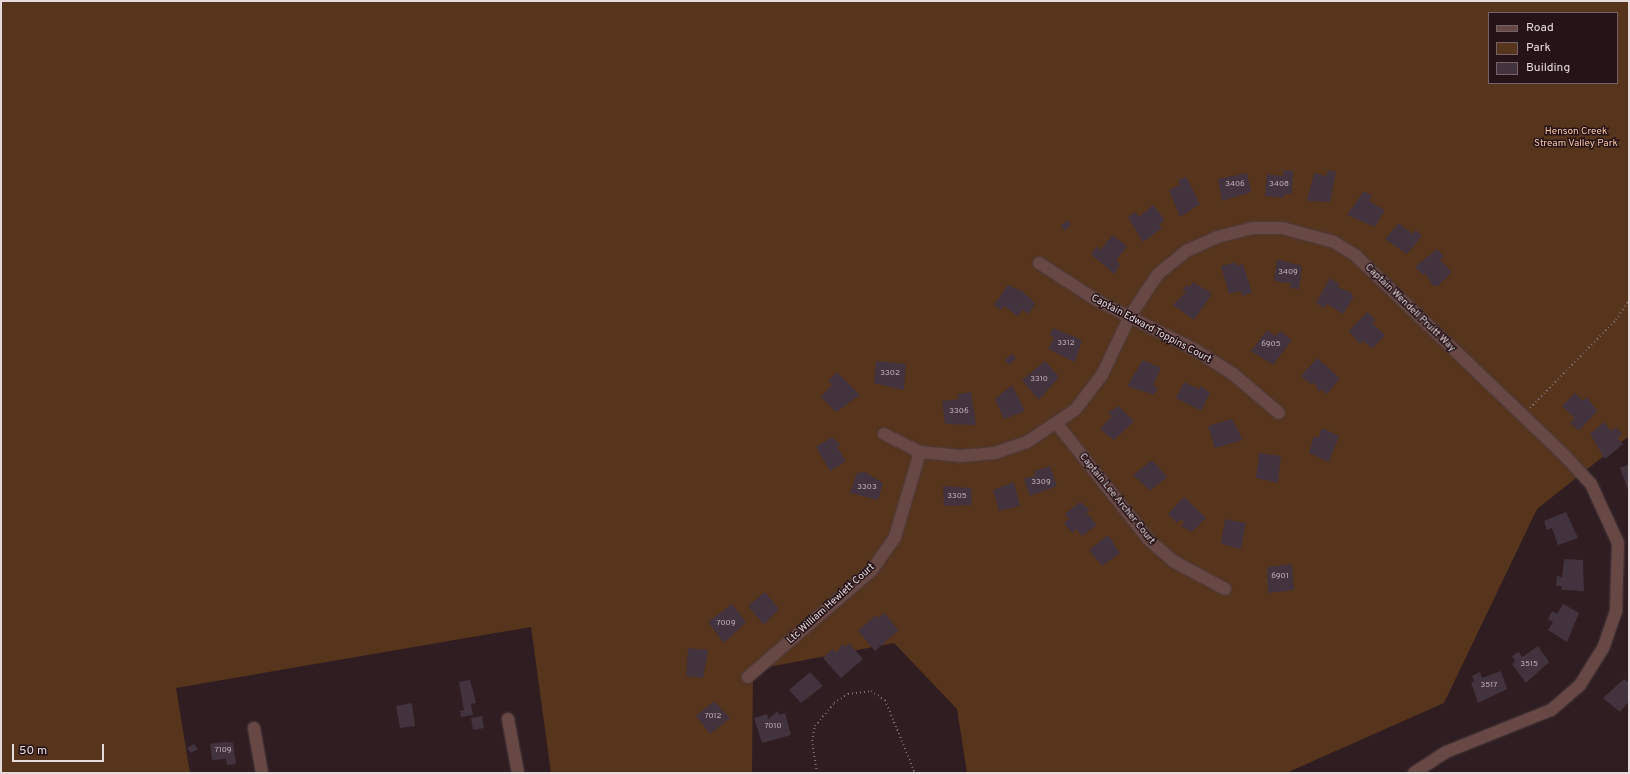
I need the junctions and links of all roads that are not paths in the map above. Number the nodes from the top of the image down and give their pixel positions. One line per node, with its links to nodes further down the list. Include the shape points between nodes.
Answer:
1 (1039, 263): 2 (street, Captain Edward Toppins Court, via 1098,301)
2 (1130, 316): 3 (street, Captain Edward Toppins Court, via 1233,374); 4 (street, Captain Wendell Pruitt Way, via 1102,375 1075,410); 13 (street, Captain Wendell Pruitt Way, via 1158,274 1186,251 1252,228 1282,228 1308,233 1356,256 1523,415 1591,484 1605,508 1618,543 1616,611 1603,648 1580,685 1551,710 1446,752)
3 (1279, 413)
4 (1057, 424): 6 (street, Captain Wendell Pruitt Way, via 1027,442 995,453 961,456); 7 (street, Captain Lee Archer Court, via 1148,540 1179,565)
5 (884, 434): 6 (street, Captain Wendell Pruitt Way)
6 (920, 452): 8 (street, Ltc William Hewlett Court, via 895,537 872,570)
7 (1225, 589)
8 (748, 677)
9 (508, 719): 12 (street)
10 (254, 728): 11 (street)
11 (262, 773)
12 (518, 773)
13 (1414, 773)

